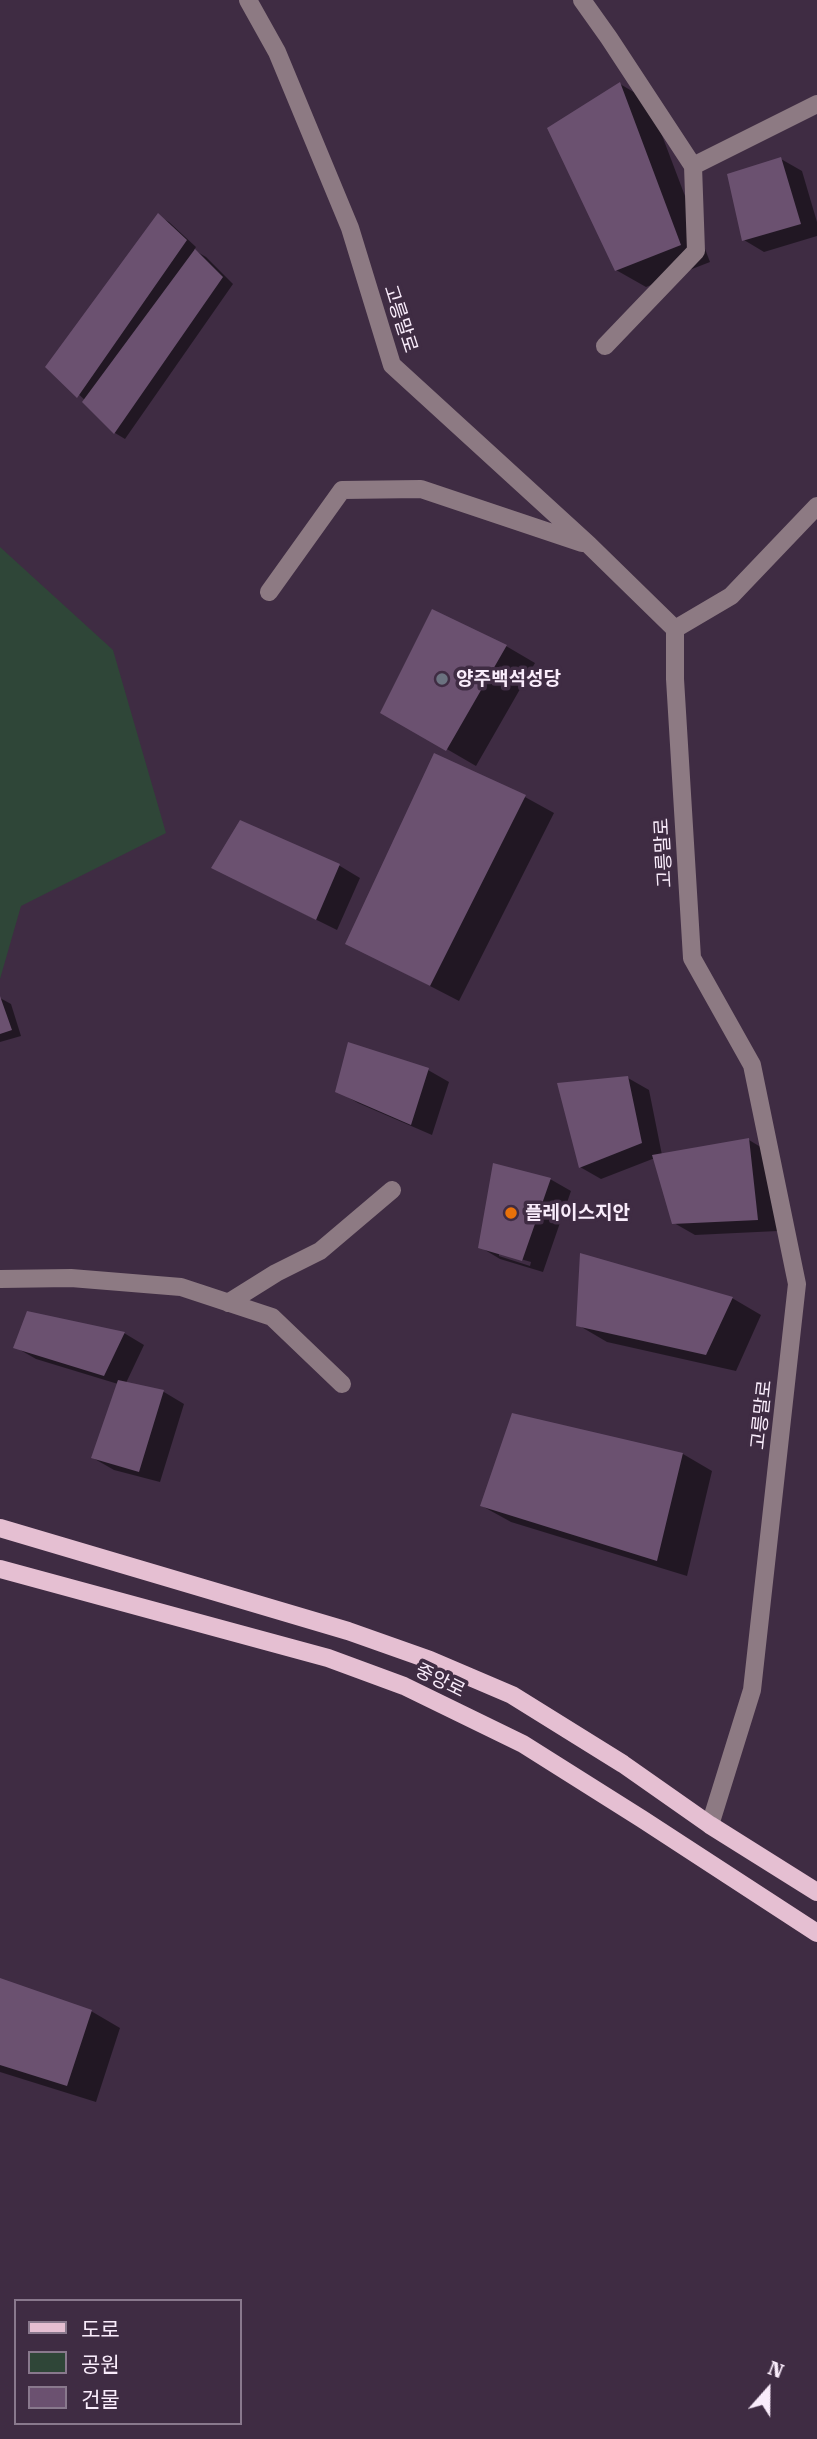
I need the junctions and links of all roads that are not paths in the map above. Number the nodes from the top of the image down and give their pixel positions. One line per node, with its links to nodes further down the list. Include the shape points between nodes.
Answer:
1 (248, 0): 7 (street, 고릉말로, via 277,51 350,228 392,365)
2 (582, 0): 4 (street)
3 (817, 104): 4 (street)
4 (693, 166): 5 (street, via 696,251)
5 (605, 346)
6 (817, 506): 9 (street, via 731,596)
7 (589, 545): 8 (street, via 421,489 342,490); 9 (street, 고릉말로)
8 (269, 592)
9 (675, 629): 16 (street, 고릉말로, via 692,958 752,1065 797,1284 752,1690)
10 (392, 1190): 12 (street, via 320,1251)
11 (0, 1279): 12 (street, via 71,1278 181,1287)
12 (228, 1303): 13 (street, via 272,1317)
13 (342, 1384)
14 (0, 1528): 16 (main road, 중앙로, via 348,1631 430,1660 512,1695)
15 (0, 1569): 18 (main road, 중앙로, via 328,1658 404,1686 523,1744)
16 (710, 1825): 17 (main road, 중앙로)
17 (817, 1892)
18 (817, 1933)

